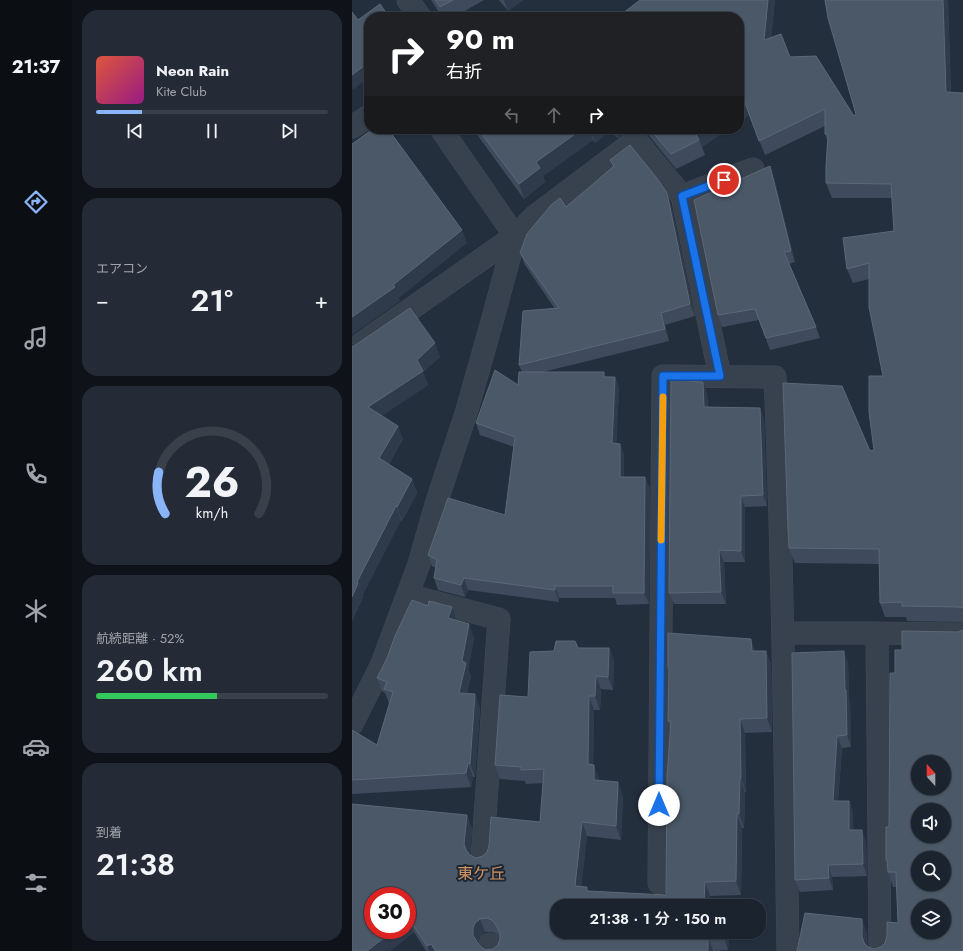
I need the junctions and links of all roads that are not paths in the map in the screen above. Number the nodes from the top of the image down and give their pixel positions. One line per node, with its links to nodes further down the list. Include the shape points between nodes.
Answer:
1 (408, 0): 2 (street)
2 (416, 12)
3 (364, 119): 4 (street)
4 (352, 127)
5 (444, 134): 8 (street)
6 (753, 169): 7 (street)
7 (682, 196): 8 (street, via 636,140 534,216); 10 (street)
8 (515, 236): 9 (street); 11 (street, via 467,410)
9 (352, 350)
10 (720, 376): 12 (street, via 775,377); 17 (street, via 663,376)
11 (408, 594): 15 (street, via 381,666); 16 (street, via 499,619)
12 (783, 633): 13 (street); 18 (street)
13 (877, 633): 14 (street); 19 (street)
14 (963, 634)
15 (352, 724)
16 (482, 858)
17 (659, 883)
18 (788, 951)
19 (880, 951)

